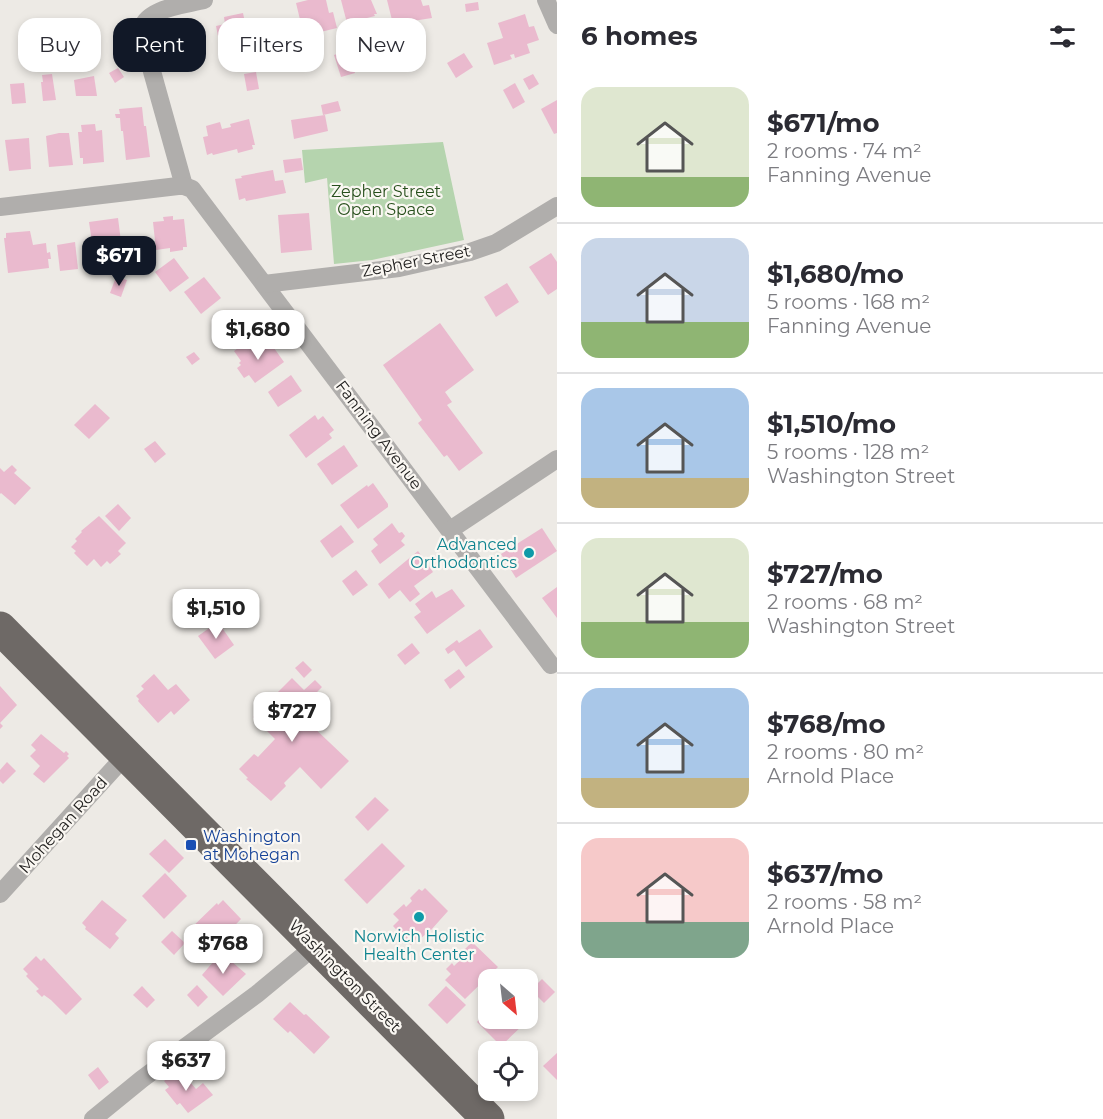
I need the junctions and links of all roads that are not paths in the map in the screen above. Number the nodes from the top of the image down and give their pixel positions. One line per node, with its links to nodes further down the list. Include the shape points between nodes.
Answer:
1 (204, 0): 4 (street, via 149,16 141,32)
2 (546, 0): 3 (street)
3 (557, 24)
4 (184, 186): 6 (street); 7 (street, Fanning Avenue, via 195,192)
5 (557, 206): 7 (street, Zepher Street, via 496,243 470,252 399,267)
6 (0, 207)
7 (264, 284): 9 (street, Fanning Avenue)
8 (557, 459): 9 (street)
9 (450, 530): 11 (street, Fanning Avenue)
10 (0, 628): 12 (highway, Washington Street)
11 (551, 665)
12 (126, 755): 13 (street, Mohegan Road); 14 (highway, Washington Street)
13 (0, 894)
14 (315, 946): 15 (street); 16 (highway, Washington Street)
15 (93, 1119)
16 (488, 1119)

